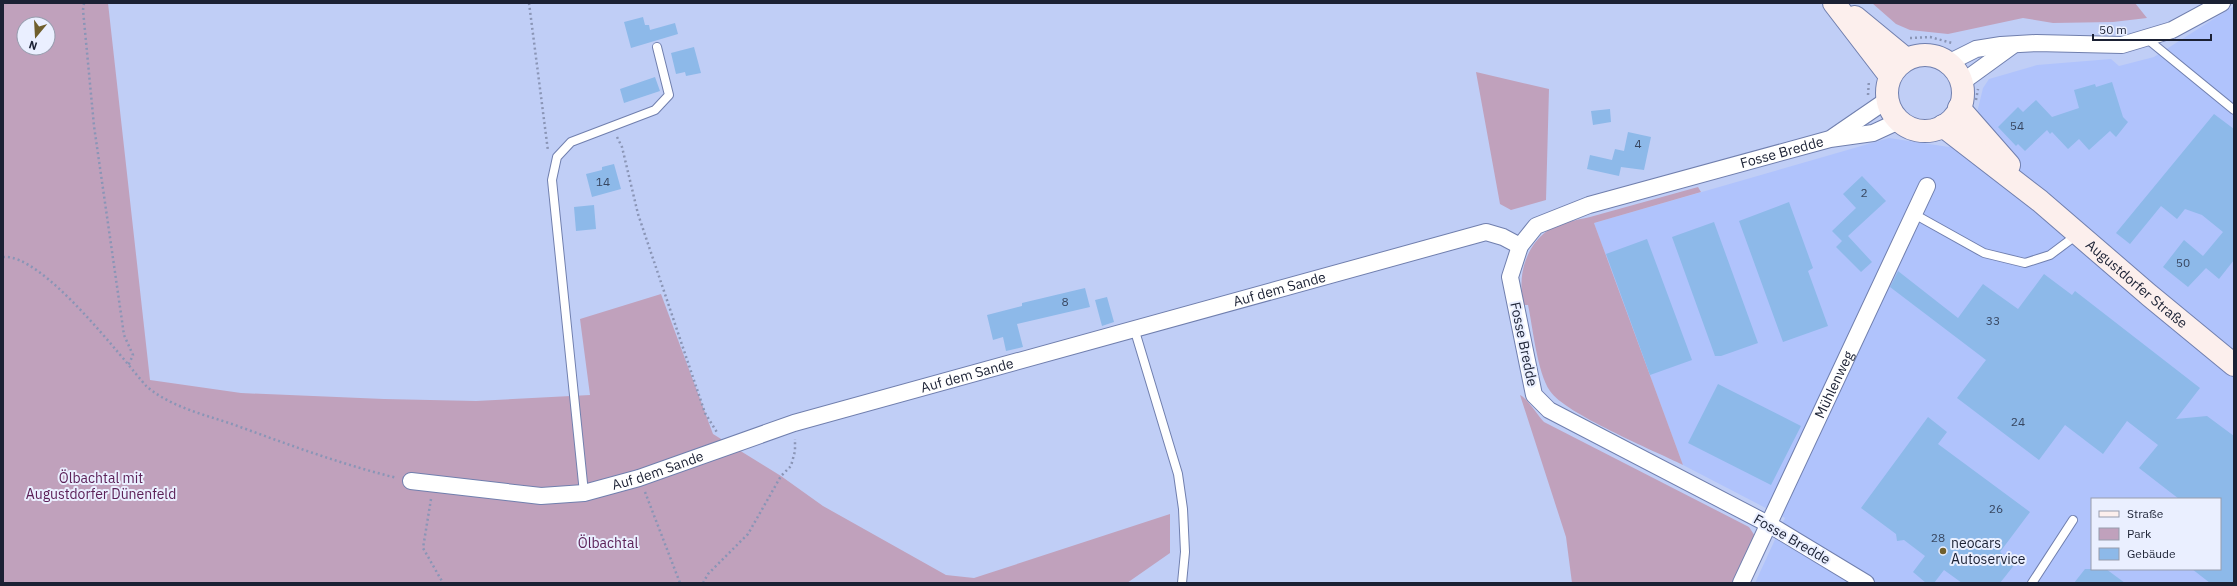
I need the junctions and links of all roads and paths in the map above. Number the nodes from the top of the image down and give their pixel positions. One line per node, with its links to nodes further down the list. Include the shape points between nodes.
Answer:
1 (84, 3): 32 (path, via 94,126 124,335 133,355)
2 (529, 3): 23 (path, via 546,150)
3 (2222, 3): 6 (street, via 2172,30)
4 (1837, 6): 9 (main road); 11 (main road, via 1851,14)
5 (1908, 38): 10 (path, via 1930,37)
6 (2146, 38): 7 (street, via 2122,44 2036,43); 17 (lane)
7 (2012, 46): 10 (street); 12 (street)
8 (657, 48): 21 (lane, via 669,94 655,110)
9 (1871, 52): 13 (main road); 18 (path, via 1862,64 1868,73 1870,85 1868,95 1860,105)
10 (1951, 53): 11 (main road, via 1939,57 1917,55); 14 (main road)
11 (1906, 59): 13 (main road)
12 (1985, 66): 14 (street); 16 (path, via 1989,73)
13 (1890, 76): 15 (main road, via 1886,88)
14 (1962, 83): 16 (main road, via 1963,96)
15 (1887, 100): 18 (street, Fosse Bredde); 19 (main road)
16 (1968, 105): 20 (main road); 25 (main road, Augustdorfer Straße)
17 (2234, 110)
18 (1865, 115): 22 (street, Fosse Bredde)
19 (1899, 121): 20 (main road, via 1920,130 1932,130); 22 (street, Fosse Bredde, via 1873,133)
20 (1943, 126): 25 (main road, Augustdorfer Straße)
21 (612, 127): 23 (lane, via 572,142); 34 (path, via 622,147 638,214 705,413)
22 (1830, 139): 28 (street, Fosse Bredde, via 1589,205 1536,226)
23 (557, 157): 38 (lane, via 552,180)
24 (1927, 186): 26 (street, Mühlenweg)
25 (2040, 201): 27 (main road, Augustdorfer Straße)
26 (1914, 214): 27 (lane, via 1984,253 2026,263 2050,255); 40 (street, Mühlenweg)
27 (2078, 234): 31 (main road, Augustdorfer Straße)
28 (1520, 246): 30 (street, Auf dem Sande, via 1486,232); 40 (street, Fosse Bredde, via 1510,277 1534,395 1549,410)
29 (3, 257): 32 (path, via 17,258 51,281 77,306)
30 (1134, 328): 33 (street, Auf dem Sande); 44 (lane, via 1178,474 1185,552)
31 (2234, 365)
32 (128, 366): 36 (path, via 147,387 180,407 305,451)
33 (794, 423): 34 (street, Auf dem Sande); 43 (path, via 795,451 791,466 781,476 748,534 708,574)
34 (725, 446): 35 (street, Auf dem Sande)
35 (639, 478): 38 (street, Auf dem Sande); 42 (path)
36 (411, 481): 37 (street, Auf dem Sande)
37 (434, 484): 38 (street, Auf dem Sande, via 542,496); 41 (path, via 423,548)
38 (584, 493)
39 (2073, 520): 47 (lane)
40 (1770, 525): 45 (street, Mühlenweg); 46 (street, Fosse Bredde)
41 (443, 583)
42 (680, 583)
43 (703, 583)
44 (1182, 583)
45 (1741, 583)
46 (1866, 583)
47 (2032, 583)

